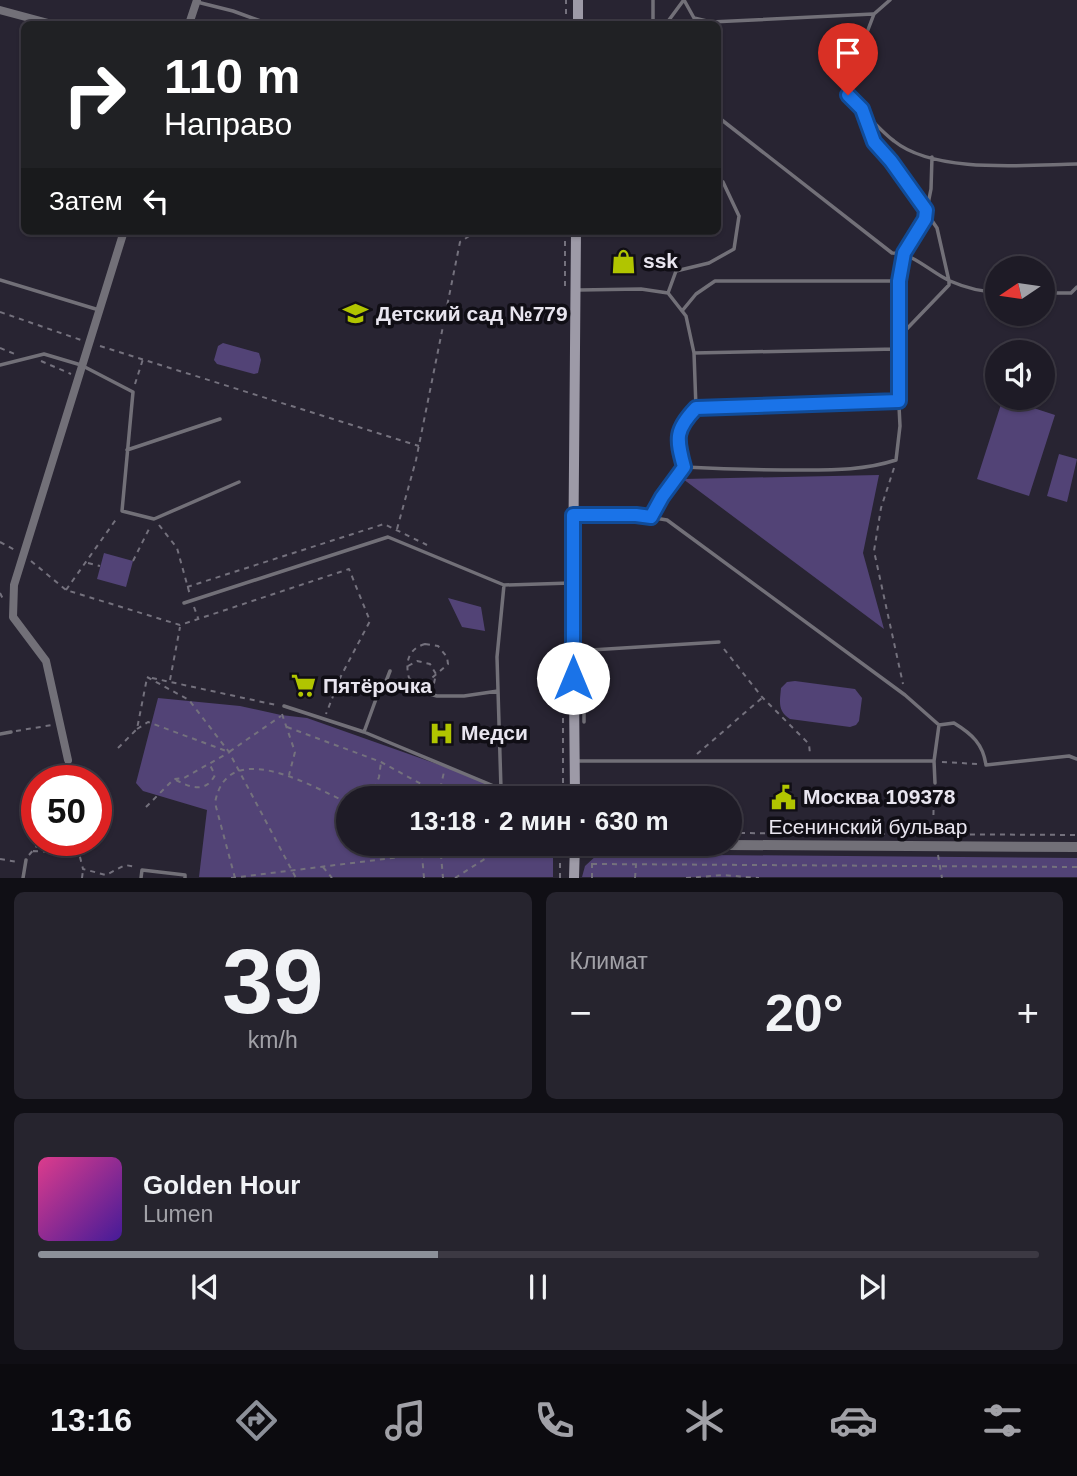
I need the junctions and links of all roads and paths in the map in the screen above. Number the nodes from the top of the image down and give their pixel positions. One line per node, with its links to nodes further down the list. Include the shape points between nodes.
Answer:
1 (566, 0): 12 (path)
2 (578, 0): 13 (main road)
3 (653, 0): 14 (lane)
4 (683, 0): 15 (lane); 16 (lane, via 694,18)
5 (890, 0): 8 (lane)
6 (197, 1): 10 (street); 11 (lane)
7 (0, 9): 9 (street)
8 (874, 14): 17 (lane); 18 (lane, via 847,85 848,95)
9 (42, 21)
10 (191, 21)
11 (261, 21)
12 (566, 21)
13 (578, 21)
14 (653, 21)
15 (668, 21)
16 (707, 21)
17 (721, 22)
18 (862, 109): 20 (lane, via 894,142); 23 (lane, via 874,142)
19 (721, 119): 27 (lane, via 892,253)
20 (932, 157): 21 (lane, via 981,166); 23 (lane)
21 (1077, 164)
22 (721, 181): 34 (lane, via 738,216 734,249 709,263 676,271)
23 (926, 210): 27 (lane); 30 (lane, via 937,228)
24 (123, 235): 36 (street)
25 (471, 235): 50 (path, via 460,242)
26 (576, 235): 32 (main road)
27 (904, 253): 29 (lane); 30 (lane)
28 (0, 280): 36 (lane)
29 (899, 281): 37 (lane, via 715,281); 39 (lane)
30 (948, 281): 33 (lane); 39 (lane)
31 (1077, 287): 35 (lane, via 1071,293)
32 (575, 290): 34 (lane); 56 (main road)
33 (985, 292)
34 (668, 293): 37 (lane)
35 (1055, 293)
36 (99, 310): 40 (street)
37 (682, 311): 42 (lane)
38 (0, 312): 40 (path)
39 (898, 339): 41 (lane)
40 (88, 342): 43 (path); 45 (street)
41 (897, 349): 42 (lane); 47 (lane)
42 (694, 353): 48 (lane)
43 (143, 359): 46 (path); 50 (path)
44 (0, 365): 45 (lane, via 44,354)
45 (81, 365): 46 (lane); 61 (street)
46 (132, 391): 51 (lane)
47 (899, 401): 48 (lane); 52 (lane)
48 (696, 408): 53 (lane, via 680,424 677,444)
49 (220, 419): 51 (lane)
50 (419, 446): 59 (path)
51 (127, 450): 55 (lane)
52 (896, 460): 53 (lane, via 851,469); 83 (path, via 874,551)
53 (684, 467): 57 (lane)
54 (239, 482): 58 (lane)
55 (122, 511): 58 (lane); 63 (path)
56 (573, 515): 57 (lane); 65 (main road)
57 (651, 517): 83 (lane, via 684,531)
58 (154, 519): 62 (path); 68 (path, via 177,548)
59 (397, 530)
60 (0, 542): 61 (path)
61 (23, 555): 67 (path); 90 (street, via 14,585 13,617 46,661)
62 (133, 561)
63 (86, 562): 64 (path); 67 (path)
64 (100, 566)
65 (573, 583): 66 (lane); 73 (main road)
66 (504, 584): 68 (lane, via 388,537); 82 (lane)
67 (65, 590): 71 (path)
68 (192, 601): 69 (lane); 70 (path)
69 (184, 603)
70 (199, 619): 71 (path); 88 (path, via 349,569 370,621)
71 (180, 625): 80 (path)
72 (719, 642): 73 (lane); 85 (path)
73 (579, 650): 89 (lane); 101 (main road)
74 (407, 667): 76 (path, via 426,662); 76 (path, via 416,684 426,683); 76 (path, via 415,648 434,644 449,661)
75 (390, 671): 81 (lane)
76 (436, 674): 79 (path)
77 (147, 677): 80 (path); 93 (path); 98 (path, via 189,700)
78 (442, 677): 79 (path)
79 (435, 679): 84 (path)
80 (169, 681): 86 (path)
81 (385, 684): 84 (lane); 95 (lane)
82 (498, 691): 84 (lane); 117 (lane)
83 (905, 695): 91 (lane)
84 (437, 696)
85 (762, 697): 102 (path); 103 (path, via 809,744)
86 (284, 706): 87 (path); 88 (lane)
87 (281, 715): 92 (path); 98 (path)
88 (325, 719): 95 (lane)
89 (584, 722)
90 (60, 724): 94 (path); 100 (street)
91 (939, 725): 104 (lane); 107 (lane, via 954,723 971,733 984,751)
92 (287, 727): 106 (path); 110 (path, via 295,752)
93 (137, 729): 97 (path); 98 (path, via 148,722)
94 (11, 732): 96 (lane)
95 (365, 732): 116 (lane)
96 (0, 734)
97 (118, 748)
98 (229, 752): 105 (path); 109 (path)
99 (1077, 759): 107 (lane, via 1069,756)
100 (68, 760)
101 (574, 761): 102 (lane); 118 (main road)
102 (688, 761): 103 (lane)
103 (810, 761): 104 (lane)
104 (934, 761): 107 (path); 112 (lane)
105 (209, 762): 111 (path); 111 (path, via 215,775 200,789)
106 (381, 762): 113 (path); 114 (path)
107 (986, 765)
108 (445, 767): 115 (path)
109 (238, 769): 110 (path); 142 (path); 147 (path, via 225,778 215,803)
110 (289, 775): 119 (path)
111 (174, 779): 120 (path)
112 (934, 783): 122 (path)
113 (376, 786)
114 (424, 786)
115 (441, 786)
116 (494, 786)
117 (501, 786)
118 (574, 786)
119 (336, 797)
120 (146, 807)
121 (742, 833): 122 (path)
122 (933, 835): 123 (path)
123 (1077, 835)
124 (742, 845): 125 (street, Есенинский бульвар)
125 (936, 846): 126 (street, Есенинский бульвар); 138 (path)
126 (1077, 847)
127 (80, 856): 141 (path)
128 (413, 856): 137 (path)
129 (422, 856): 150 (path)
130 (441, 856): 151 (path)
131 (489, 856): 152 (path)
132 (561, 856): 153 (path)
133 (575, 856): 154 (main road)
134 (0, 859): 135 (path)
135 (26, 860): 143 (lane)
136 (636, 864): 138 (path); 155 (path, via 592,864); 156 (path)
137 (323, 866): 142 (path); 149 (path)
138 (941, 866): 140 (path); 159 (path)
139 (137, 867): 141 (path, via 125,865 106,875)
140 (1077, 867)
141 (83, 869): 144 (path)
142 (292, 870): 147 (path); 148 (path)
143 (23, 877)
144 (82, 877)
145 (141, 877): 146 (lane, via 142,870)
146 (185, 877)
147 (234, 877)
148 (296, 877)
149 (332, 877)
150 (424, 877)
151 (443, 877)
152 (455, 877)
153 (560, 877)
154 (574, 877)
155 (592, 877)
156 (635, 877)
157 (686, 877): 158 (path)
158 (759, 877)
159 (942, 877)

